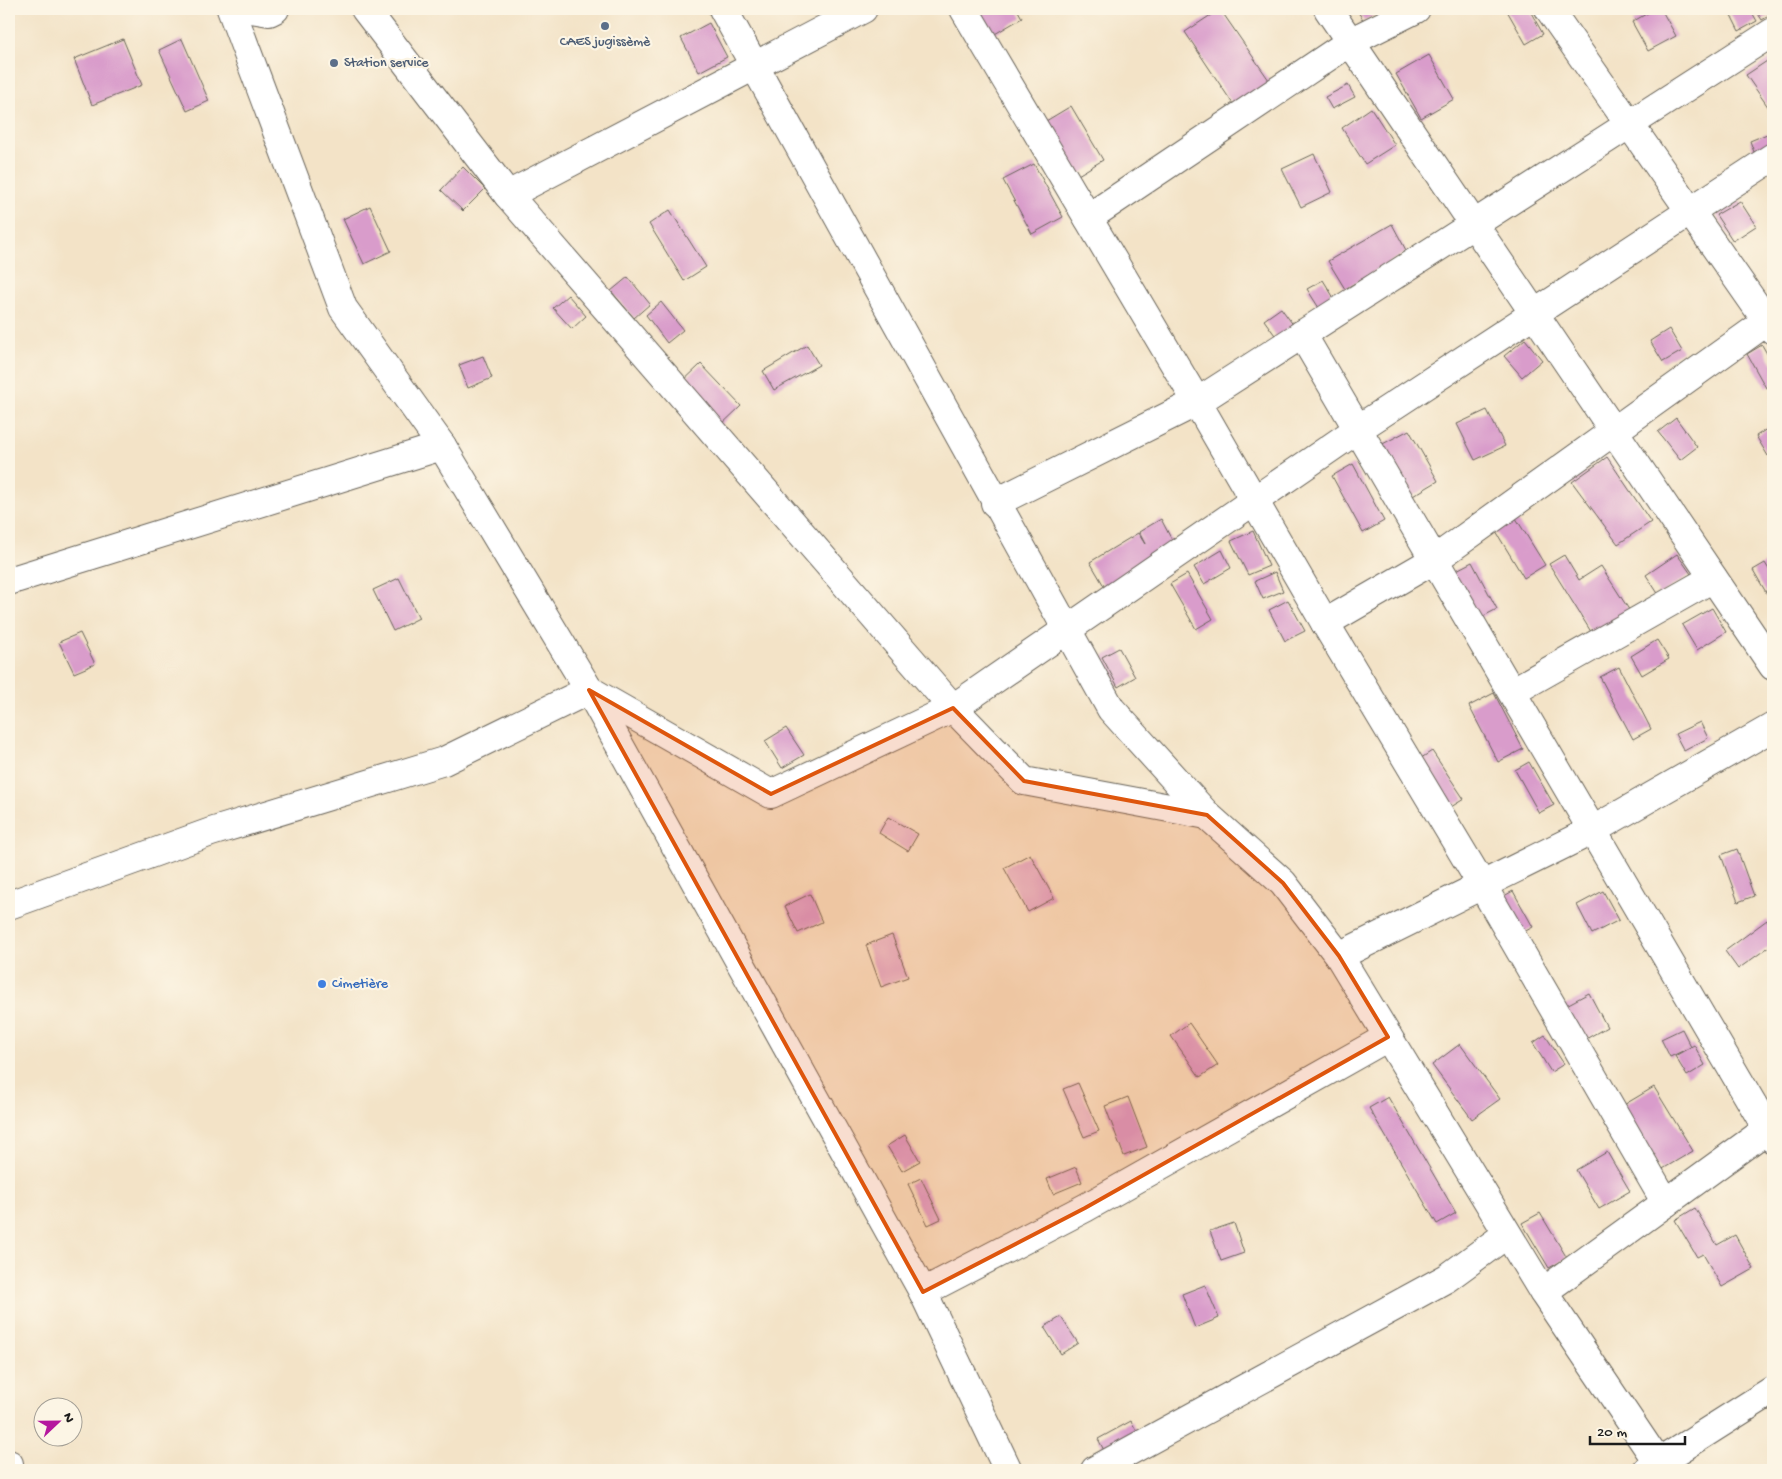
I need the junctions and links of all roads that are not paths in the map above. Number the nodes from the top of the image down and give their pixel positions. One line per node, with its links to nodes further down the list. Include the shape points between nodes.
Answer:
1 (231, 9): 26 (street, via 344,308)
2 (251, 9): 3 (street, via 269,12)
3 (275, 9)
4 (365, 9): 16 (street)
5 (723, 9): 13 (street)
6 (863, 9): 13 (street)
7 (964, 9): 18 (street)
8 (1328, 9): 12 (street)
9 (1416, 9): 12 (street)
10 (1549, 9): 14 (street)
11 (1773, 32): 14 (street)
12 (1350, 42): 18 (street); 19 (street)
13 (753, 66): 16 (street); 28 (street)
14 (1630, 124): 17 (street); 19 (street)
15 (1773, 156): 17 (street)
16 (508, 195): 37 (street)
17 (1690, 211): 20 (street); 21 (street)
18 (1088, 218): 23 (street)
19 (1474, 224): 20 (street); 22 (street)
20 (1534, 313): 24 (street); 25 (street)
21 (1771, 322): 25 (street)
22 (1302, 334): 23 (street); 24 (street)
23 (1197, 402): 27 (street); 28 (street)
24 (1358, 429): 27 (street); 29 (street)
25 (1614, 432): 29 (street); 30 (street)
26 (442, 446): 31 (street); 35 (street)
27 (1254, 500): 32 (street); 33 (street)
28 (995, 503): 33 (street)
29 (1434, 560): 32 (street); 36 (street)
30 (1713, 578): 34 (street); 36 (street)
31 (9, 581)
32 (1325, 622): 41 (street)
33 (1067, 629): 37 (street); 39 (street, via 1111,709)
34 (1773, 666)
35 (589, 690): 37 (street, via 771,794); 42 (street, via 444,761 211,832); 48 (street)
36 (1512, 692): 40 (street)
37 (953, 708): 39 (street, via 1024,781)
38 (1773, 727): 40 (street)
39 (1207, 815): 43 (street, via 1283,883)
40 (1593, 830): 41 (street); 45 (street)
41 (1482, 885): 43 (street); 46 (street)
42 (9, 905)
43 (1339, 956): 44 (street)
44 (1388, 1037): 47 (street); 48 (street, via 1085,1208)
45 (1771, 1131): 46 (street)
46 (1666, 1202): 49 (street)
47 (1508, 1234): 49 (street); 55 (street, via 1447,1278)
48 (923, 1292): 54 (street)
49 (1543, 1292): 52 (street)
50 (1773, 1390): 52 (street)
51 (9, 1464): 53 (street)
52 (1657, 1469)
53 (10, 1470)
54 (1008, 1470)
55 (1095, 1470)

